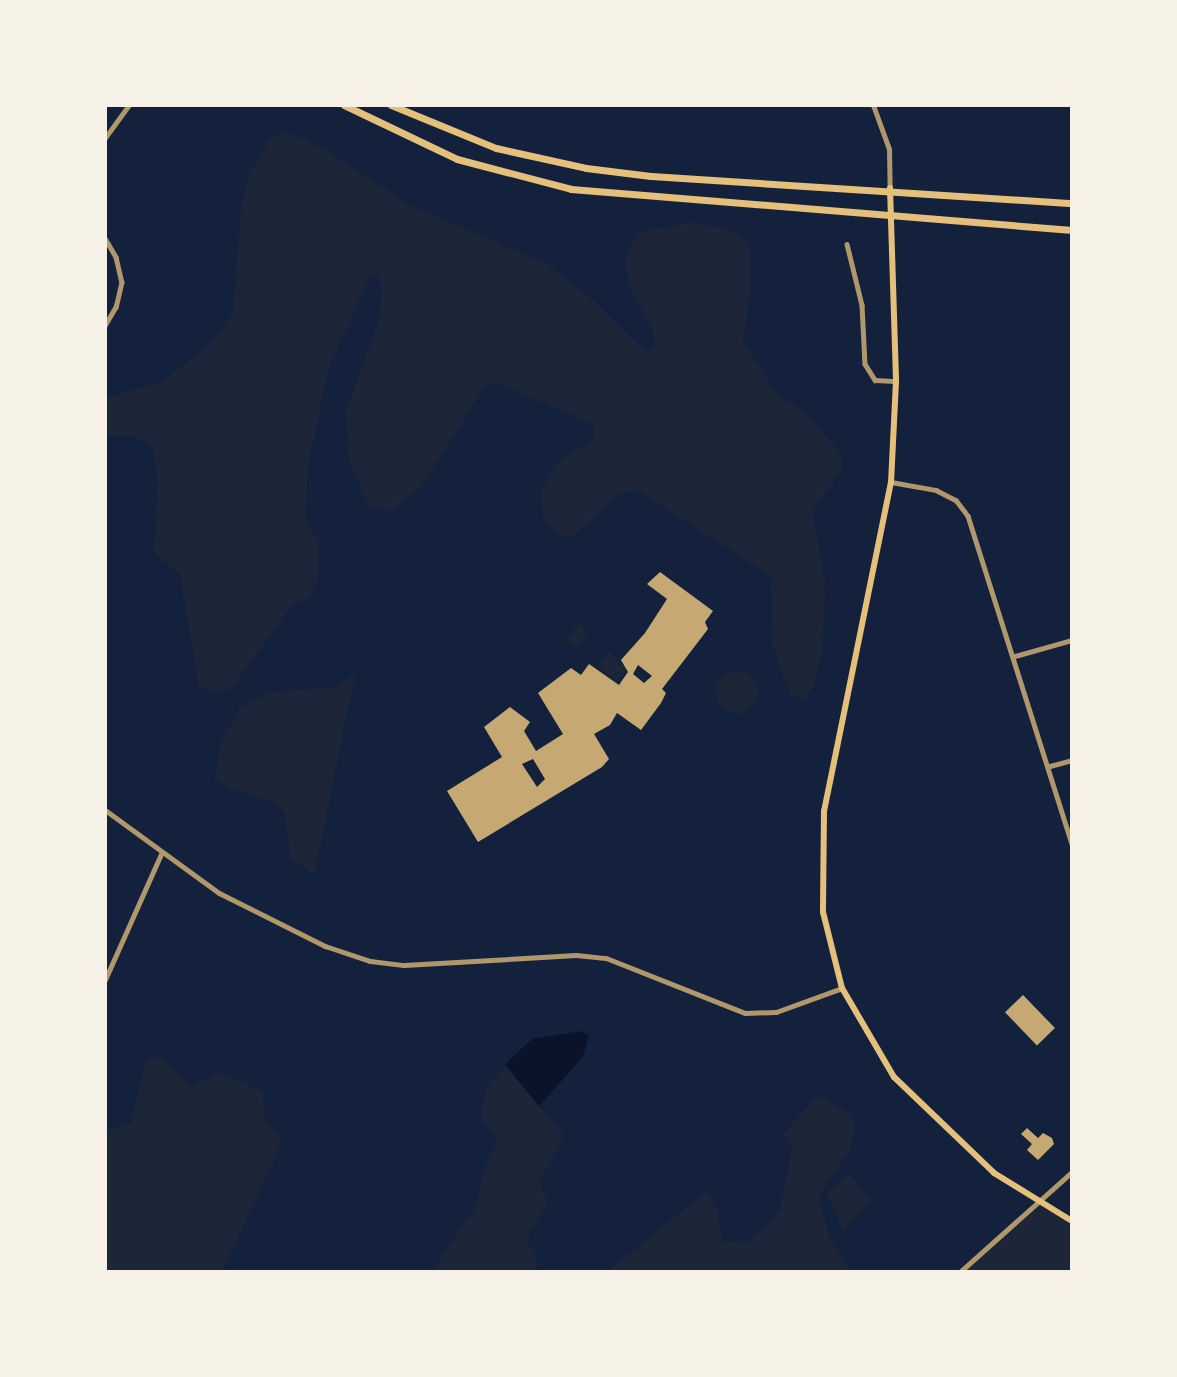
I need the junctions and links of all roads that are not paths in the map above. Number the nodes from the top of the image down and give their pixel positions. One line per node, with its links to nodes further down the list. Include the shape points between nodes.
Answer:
1 (129, 105): 5 (street)
2 (344, 105): 8 (main road, via 457,159 571,189)
3 (391, 105): 6 (main road, via 496,148 586,168 651,176)
4 (873, 105): 6 (street, via 889,149)
5 (105, 138)
6 (890, 188): 7 (main road); 8 (main road)
7 (1072, 203)
8 (893, 214): 9 (main road); 13 (main road)
9 (1072, 230)
10 (105, 238): 12 (street, via 116,257 121,282 117,307)
11 (847, 244): 13 (street, via 862,305 865,364 876,380)
12 (105, 326)
13 (896, 381): 14 (main road)
14 (891, 482): 16 (street, via 936,490 956,500 968,516); 23 (main road, via 821,833 823,912)
15 (1072, 640): 16 (street)
16 (1015, 656): 18 (street)
17 (1072, 760): 18 (street)
18 (1050, 766): 20 (street)
19 (105, 810): 21 (street)
20 (1072, 844)
21 (161, 854): 22 (street); 23 (street, via 219,893 271,920 348,955 385,964 576,955 606,958 744,1013 776,1013)
22 (105, 980)
23 (842, 988): 25 (main road, via 874,1050 909,1093 982,1163)
24 (1072, 1172): 25 (street)
25 (1040, 1204): 26 (main road); 27 (street)
26 (1072, 1221)
27 (960, 1272)

